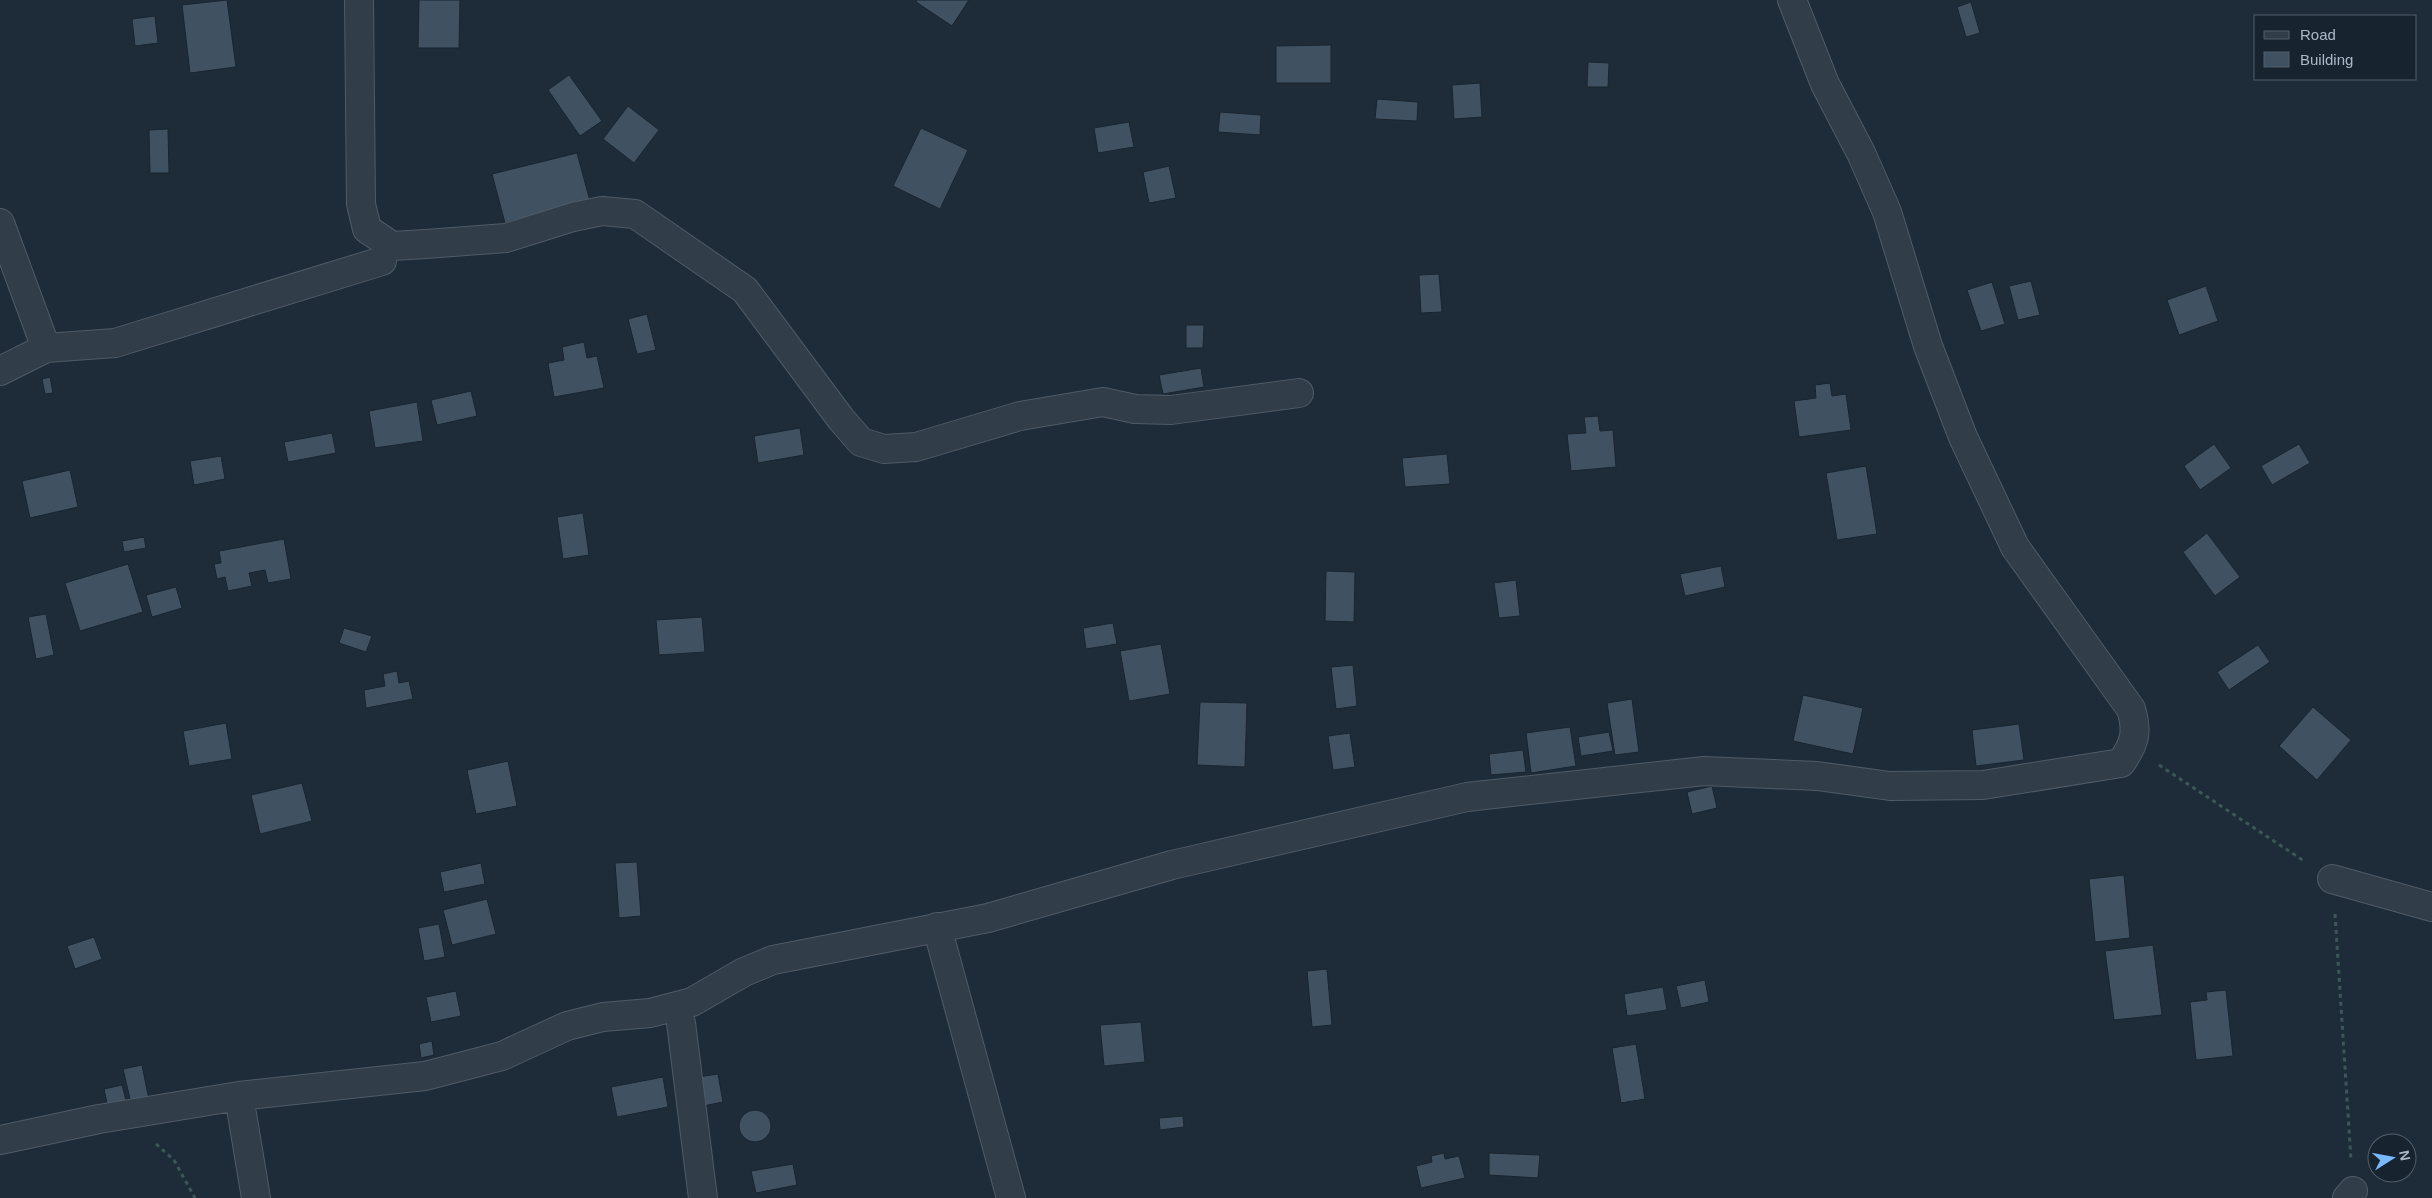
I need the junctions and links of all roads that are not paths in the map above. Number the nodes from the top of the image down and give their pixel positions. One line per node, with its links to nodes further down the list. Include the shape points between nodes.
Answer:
1 (359, 0): 7 (street, via 361,204 368,229 392,246 506,238 573,216 602,212 635,214 745,290 861,442 884,450 916,448 1020,416 1103,402 1135,409 1172,410)
2 (1792, 0): 10 (street, via 1824,84 1888,212 1928,346 1962,438 2015,547 2131,708 2136,725 2132,747 2121,763 1983,785 1890,786 1818,776 1704,771 1467,797 1172,865 988,918)
3 (0, 223): 5 (street)
4 (382, 261): 5 (street, via 115,343)
5 (46, 348): 6 (street)
6 (0, 371)
7 (1299, 393)
8 (2332, 879): 9 (street)
9 (2432, 907)
10 (937, 927): 12 (street, via 773,960 744,972 692,1002 650,1013 603,1017 567,1026 502,1056 425,1076); 16 (street)
11 (681, 1023): 15 (street)
12 (239, 1096): 13 (street, via 99,1119); 14 (street)
13 (0, 1140)
14 (256, 1198)
15 (703, 1198)
16 (1011, 1198)

